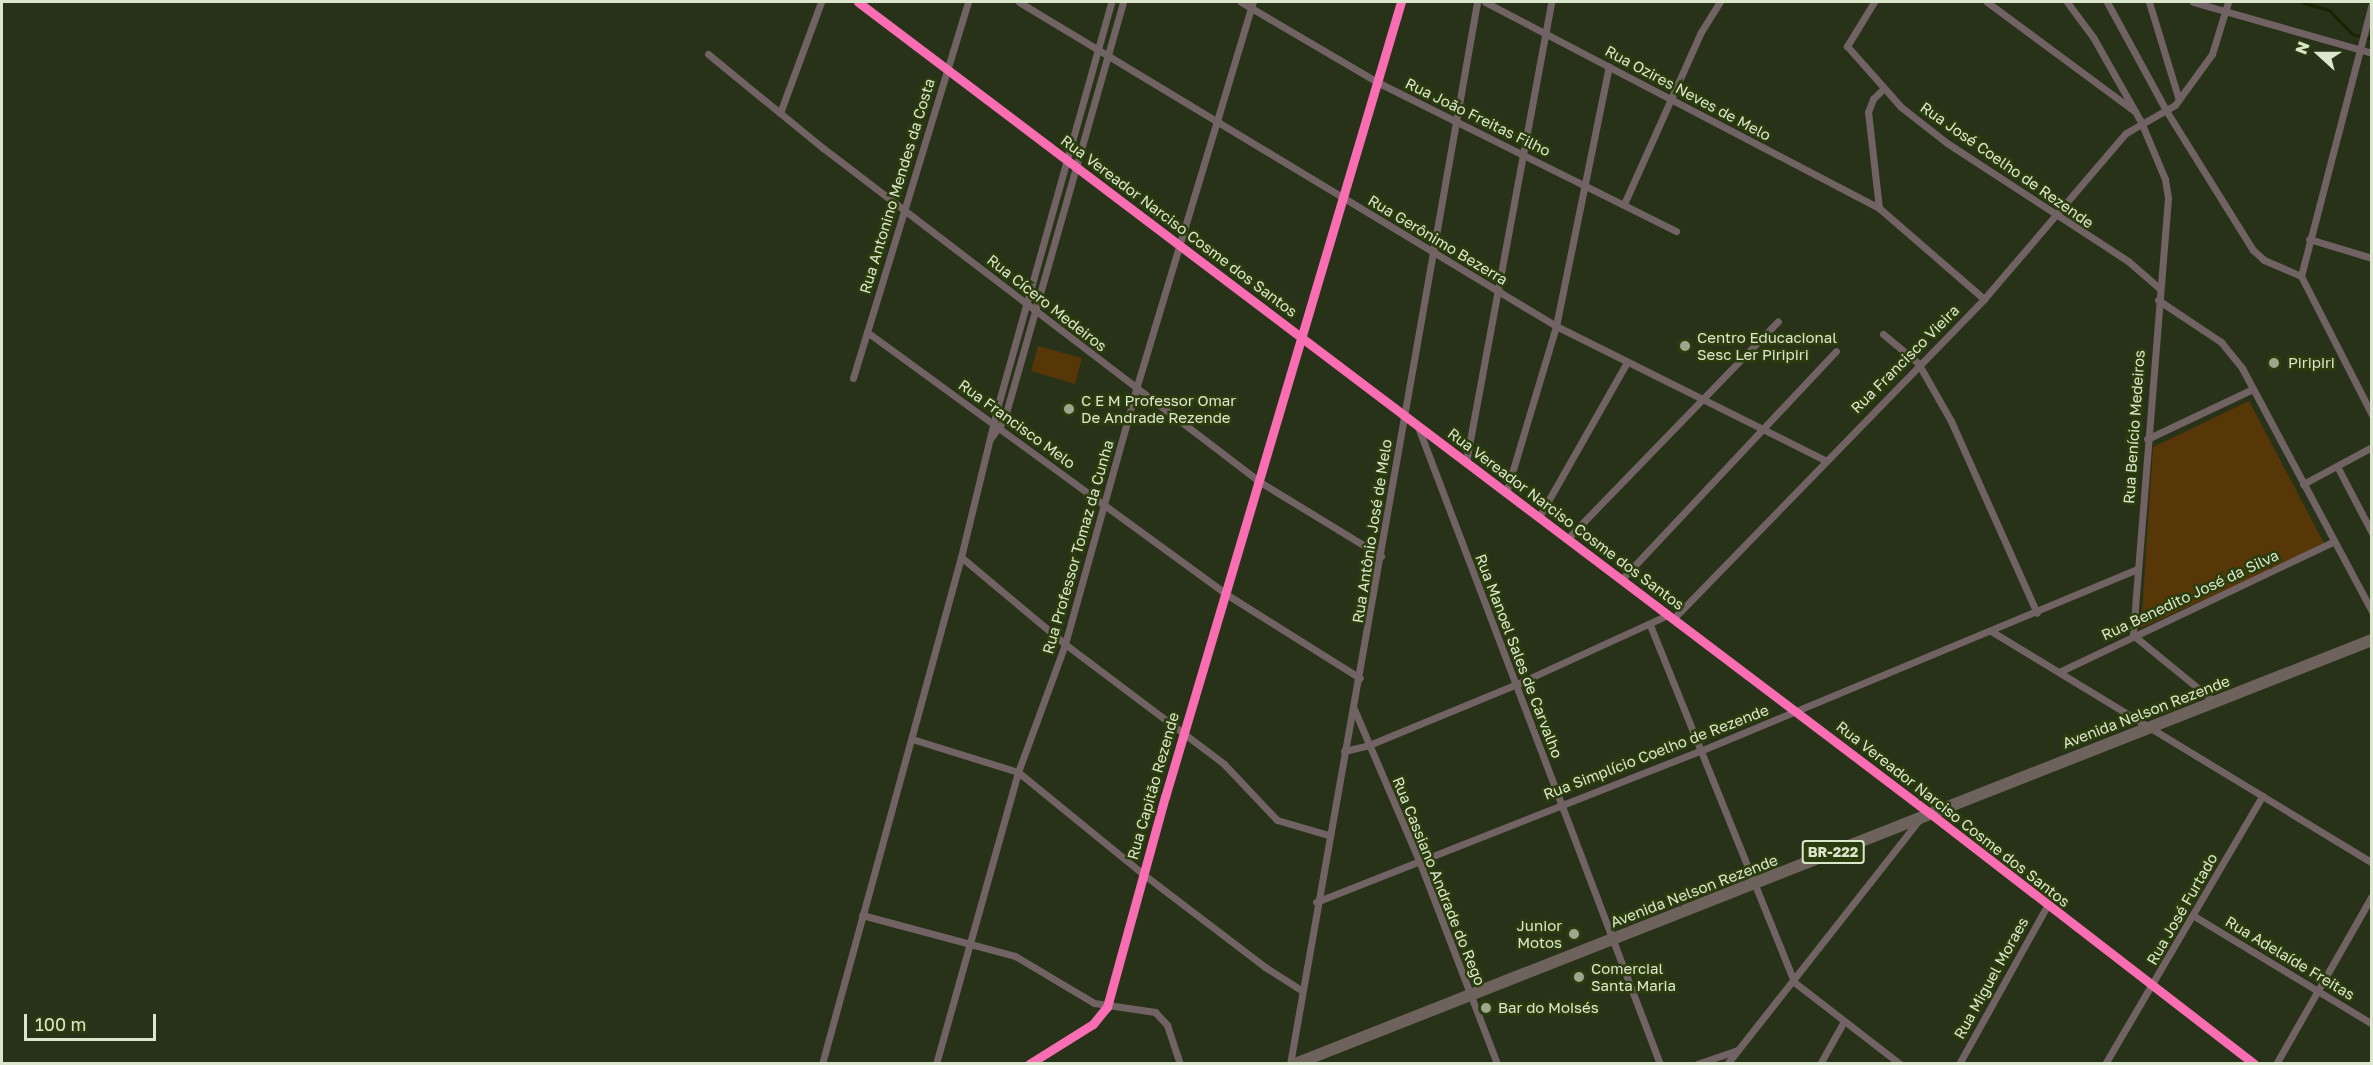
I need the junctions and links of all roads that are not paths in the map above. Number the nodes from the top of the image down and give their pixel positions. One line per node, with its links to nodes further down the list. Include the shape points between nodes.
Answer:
1 (821, 2): 37 (street)
2 (858, 2): 30 (street, Rua Vereador Narciso Cosme dos Santos)
3 (969, 2): 30 (street, Rua Antonino Mendes da Costa)
4 (1019, 2): 24 (street, Rua Gerônimo Bezerra)
5 (1111, 2): 24 (street)
6 (1123, 2): 26 (street)
7 (1241, 2): 21 (street, Rua João Freitas Filho)
8 (1401, 2): 31 (street, Rua Capitão Rezende)
9 (1477, 2): 38 (street, Rua Antônio José de Melo)
10 (1485, 2): 23 (street, Rua Ozires Neves de Melo)
11 (1551, 2): 23 (street)
12 (1720, 2): 33 (street, via 1701,32)
13 (1874, 2): 32 (street, Rua José Coelho de Rezende, via 1847,46)
14 (1987, 2): 35 (street)
15 (2067, 2): 35 (street, Rua Benício Medeiros)
16 (2107, 2): 36 (street)
17 (2149, 2): 34 (street)
18 (2193, 2): 22 (street)
19 (2229, 2): 22 (street)
20 (2372, 4): 25 (street)
21 (1252, 5): 31 (street, Rua João Freitas Filho); 40 (street, Rua Professor Tomaz da Cunha)
22 (2226, 11): 25 (street); 34 (street, via 2212,54)
23 (1545, 32): 29 (street, Rua Ozires Neves de Melo); 41 (street)
24 (1097, 48): 26 (street, Rua Gerônimo Bezerra); 42 (street)
25 (2360, 50): 27 (street); 51 (street)
26 (1107, 53): 40 (street, Rua Gerônimo Bezerra); 43 (street)
27 (2372, 53)
28 (708, 54): 37 (street, Rua Cícero Medeiros)
29 (1609, 66): 33 (street, Rua Ozires Neves de Melo); 44 (street)
30 (946, 70): 42 (street, Rua Vereador Narciso Cosme dos Santos); 48 (street, Rua Antonino Mendes da Costa)
31 (1379, 83): 38 (street, Rua João Freitas Filho); 45 (street, Rua Capitão Rezende)
32 (1883, 89): 47 (street, via 1868,112); 49 (street, Rua José Coelho de Rezende, via 1921,124)
33 (1670, 99): 46 (street); 47 (street, Rua Ozires Neves de Melo)
34 (2179, 100): 36 (street)
35 (2135, 112): 39 (street, Rua Benício Medeiros)
36 (2166, 112): 39 (street, Rua Francisco Vieira); 55 (street, via 2253,250 2264,260)
37 (780, 113): 48 (street, Rua Cícero Medeiros)
38 (1454, 118): 41 (street, Rua João Freitas Filho); 53 (street, Rua Antônio José de Melo)
39 (2141, 122): 49 (street, Rua Francisco Vieira, via 2126,133); 56 (street, Rua Benício Medeiros, via 2165,179 2168,198)
40 (1217, 124): 45 (street, Rua Gerônimo Bezerra); 52 (street, Rua Professor Tomaz da Cunha)
41 (1524, 153): 44 (street, Rua João Freitas Filho); 57 (street)
42 (1067, 160): 43 (street, Rua Vereador Narciso Cosme dos Santos); 60 (street)
43 (1076, 167): 52 (street, Rua Vereador Narciso Cosme dos Santos); 61 (street)
44 (1584, 186): 46 (street, Rua João Freitas Filho); 63 (street)
45 (1344, 200): 53 (street, Rua Gerônimo Bezerra); 66 (street, Rua Capitão Rezende)
46 (1624, 204): 50 (street, Rua João Freitas Filho)
47 (1879, 208): 58 (street, Rua Ozires Neves de Melo)
48 (904, 210): 60 (street, Rua Cícero Medeiros); 64 (street, Rua Antonino Mendes da Costa)
49 (2057, 217): 56 (street, Rua José Coelho de Rezende, via 2128,261); 58 (street, Rua Francisco Vieira)
50 (1676, 231)
51 (2309, 239): 54 (street); 55 (street)
52 (1181, 246): 66 (street, Rua Vereador Narciso Cosme dos Santos); 71 (street, Rua Professor Tomaz da Cunha)
53 (1432, 249): 57 (street, Rua Gerônimo Bezerra); 75 (street, Rua Antônio José de Melo)
54 (2372, 258)
55 (2301, 276): 74 (street)
56 (2159, 288): 59 (street, Rua Benício Medeiros)
57 (1497, 290): 63 (street, Rua Gerônimo Bezerra); 84 (street)
58 (1984, 299): 69 (street, Rua Francisco Vieira)
59 (2158, 300): 72 (street, via 2221,342); 81 (street, Rua Benício Medeiros)
60 (1028, 304): 61 (street, Rua Cícero Medeiros); 76 (street)
61 (1035, 310): 71 (street, Rua Cícero Medeiros); 79 (street)
62 (1778, 321): 73 (street)
63 (1556, 326): 68 (street, Rua Gerônimo Bezerra); 88 (street)
64 (867, 332): 70 (street, Rua Antonino Mendes da Costa); 76 (street, Rua Francisco Melo)
65 (1883, 334): 69 (street)
66 (1303, 338): 75 (street, Rua Vereador Narciso Cosme dos Santos); 86 (street, Rua Capitão Rezende)
67 (1836, 351): 78 (street)
68 (1627, 362): 73 (street, Rua Gerônimo Bezerra); 90 (street)
69 (1918, 363): 83 (street, Rua Francisco Vieira); 100 (street, via 1973,468)
70 (853, 378)
71 (1136, 388): 86 (street, Rua Cícero Medeiros); 89 (street, Rua Professor Tomaz da Cunha)
72 (2253, 389): 81 (street); 87 (street)
73 (1702, 399): 78 (street, Rua Gerônimo Bezerra); 92 (street)
74 (2372, 415)
75 (1404, 416): 77 (street, Rua Vereador Narciso Cosme dos Santos); 94 (street, Rua Antônio José de Melo)
76 (993, 423): 79 (street, Rua Francisco Melo); 80 (street)
77 (1418, 427): 84 (street, Rua Vereador Narciso Cosme dos Santos); 109 (street, Rua Manoel Sales de Carvalho)
78 (1762, 428): 83 (street, Rua Gerônimo Bezerra); 97 (street)
79 (1000, 429): 80 (street); 89 (street, Rua Francisco Melo)
80 (990, 439): 95 (street)
81 (2146, 439): 96 (street, Rua Benício Medeiros)
82 (2372, 447): 85 (street)
83 (1825, 460): 101 (street, Rua Francisco Vieira)
84 (1466, 462): 88 (street, Rua Vereador Narciso Cosme dos Santos)
85 (2338, 468): 87 (street); 91 (street)
86 (1260, 482): 94 (street, Rua Cícero Medeiros); 98 (street, Rua Capitão Rezende)
87 (2303, 484): 93 (street)
88 (1506, 492): 90 (street, Rua Vereador Narciso Cosme dos Santos)
89 (1106, 504): 98 (street, Rua Francisco Melo); 106 (street, Rua Professor Tomaz da Cunha)
90 (1539, 517): 92 (street, Rua Vereador Narciso Cosme dos Santos)
91 (2372, 533)
92 (1567, 539): 97 (street, Rua Vereador Narciso Cosme dos Santos)
93 (2334, 542): 99 (street); 104 (street, Rua Benedito José da Silva)
94 (1381, 556): 108 (street, Rua Antônio José de Melo)
95 (961, 557): 106 (street); 115 (street)
96 (2137, 569): 100 (street, Rua Simplício Coelho de Rezende); 104 (street, Rua Benício Medeiros)
97 (1621, 580): 101 (street, Rua Vereador Narciso Cosme dos Santos)
98 (1226, 594): 108 (street, Rua Francisco Melo); 114 (street, Rua Capitão Rezende)
99 (2372, 611)
100 (2037, 613): 103 (street, Rua Simplício Coelho de Rezende)
101 (1670, 617): 102 (street, Rua Francisco Vieira); 112 (street, Rua Vereador Narciso Cosme dos Santos)
102 (1650, 625): 109 (street, Rua Francisco Vieira); 118 (street)
103 (1991, 631): 107 (street); 112 (street, Rua Simplício Coelho de Rezende)
104 (2133, 636): 107 (street, Rua Benedito José da Silva); 110 (street)
105 (2372, 640): 110 (main road, Avenida Nelson Rezende / BR-222)
106 (1065, 644): 114 (street); 119 (street, Rua Professor Tomaz da Cunha)
107 (2060, 672): 113 (street)
108 (1360, 678): 111 (street, Rua Antônio José de Melo)
109 (1517, 684): 116 (street, Rua Francisco Vieira); 121 (street, Rua Manoel Sales de Carvalho)
110 (2215, 702): 113 (main road, Avenida Nelson Rezende / BR-222)
111 (1354, 709): 116 (street, Rua Cassiano Andrade do Rego); 117 (street, Rua Antônio José de Melo)
112 (1795, 711): 118 (street, Rua Simplício Coelho de Rezende); 122 (street, Rua Vereador Narciso Cosme dos Santos)
113 (2149, 728): 120 (street); 122 (main road, Avenida Nelson Rezende / BR-222)
114 (1184, 732): 123 (street, via 1240,779 1277,820); 126 (street, Rua Capitão Rezende)
115 (912, 739): 119 (street); 131 (street)
116 (1369, 745): 117 (street, Rua Francisco Vieira); 124 (street, Rua Cassiano Andrade do Rego)
117 (1344, 751): 123 (street, Rua Antônio José de Melo)
118 (1700, 751): 121 (street, Rua Simplício Coelho de Rezende); 127 (street)
119 (1018, 772): 126 (street); 134 (street, Rua Professor Tomaz da Cunha)
120 (2262, 796): 125 (street); 132 (street, Rua José Furtado)
121 (1560, 803): 124 (street, Rua Simplício Coelho de Rezende); 133 (street, Rua Manoel Sales de Carvalho)
122 (1926, 816): 127 (main road, Avenida Nelson Rezende / BR-222); 130 (street, Rua Vereador Narciso Cosme dos Santos); 135 (street)
123 (1328, 835): 129 (street, Rua Antônio José de Melo)
124 (1420, 863): 129 (street, Rua Simplício Coelho de Rezende); 139 (street, Rua Cassiano Andrade do Rego)
125 (2372, 863)
126 (1143, 874): 138 (street); 140 (street, Rua Capitão Rezende)
127 (1753, 884): 133 (main road, Avenida Nelson Rezende / BR-222); 135 (street)
128 (2372, 896): 137 (street)
129 (1316, 902): 138 (street, Rua Antônio José de Melo)
130 (2047, 906): 136 (street, Rua Vereador Narciso Cosme dos Santos); 157 (street, Rua Miguel Moraes)
131 (862, 915): 134 (street); 145 (street)
132 (2194, 916): 136 (street, Rua José Furtado); 137 (street, Rua Adelaíde Freitas)
133 (1613, 938): 139 (main road, Avenida Nelson Rezende / BR-222); 152 (street, Rua Manoel Sales de Carvalho)
134 (969, 942): 140 (street, via 1028,961 1085,999); 146 (street, Rua Professor Tomaz da Cunha)
135 (1794, 981): 141 (street); 143 (street)
136 (2154, 986): 158 (street, Rua José Furtado); 159 (street, Rua Vereador Narciso Cosme dos Santos)
137 (2318, 988): 142 (street, Rua Adelaíde Freitas); 160 (street)
138 (1301, 990): 149 (street, Rua Antônio José de Melo)
139 (1471, 995): 144 (main road, Avenida Nelson Rezende / BR-222); 151 (street, Rua Cassiano Andrade do Rego)
140 (1107, 1007): 147 (street, Rua Capitão Rezende, via 1093,1024); 148 (street, via 1155,1012 1167,1025)
141 (1844, 1021): 155 (street); 156 (street)
142 (2372, 1024)
143 (1740, 1050): 153 (street); 154 (street)
144 (1310, 1061): 150 (main road, Avenida Nelson Rezende / BR-222)
145 (822, 1064)
146 (936, 1064)
147 (1029, 1064)
148 (1180, 1064)
149 (1290, 1064)
150 (1295, 1064)
151 (1497, 1064)
152 (1659, 1064)
153 (1697, 1064)
154 (1728, 1064)
155 (1820, 1064)
156 (1900, 1064)
157 (1959, 1064)
158 (2105, 1064)
159 (2254, 1064)
160 (2276, 1064)

